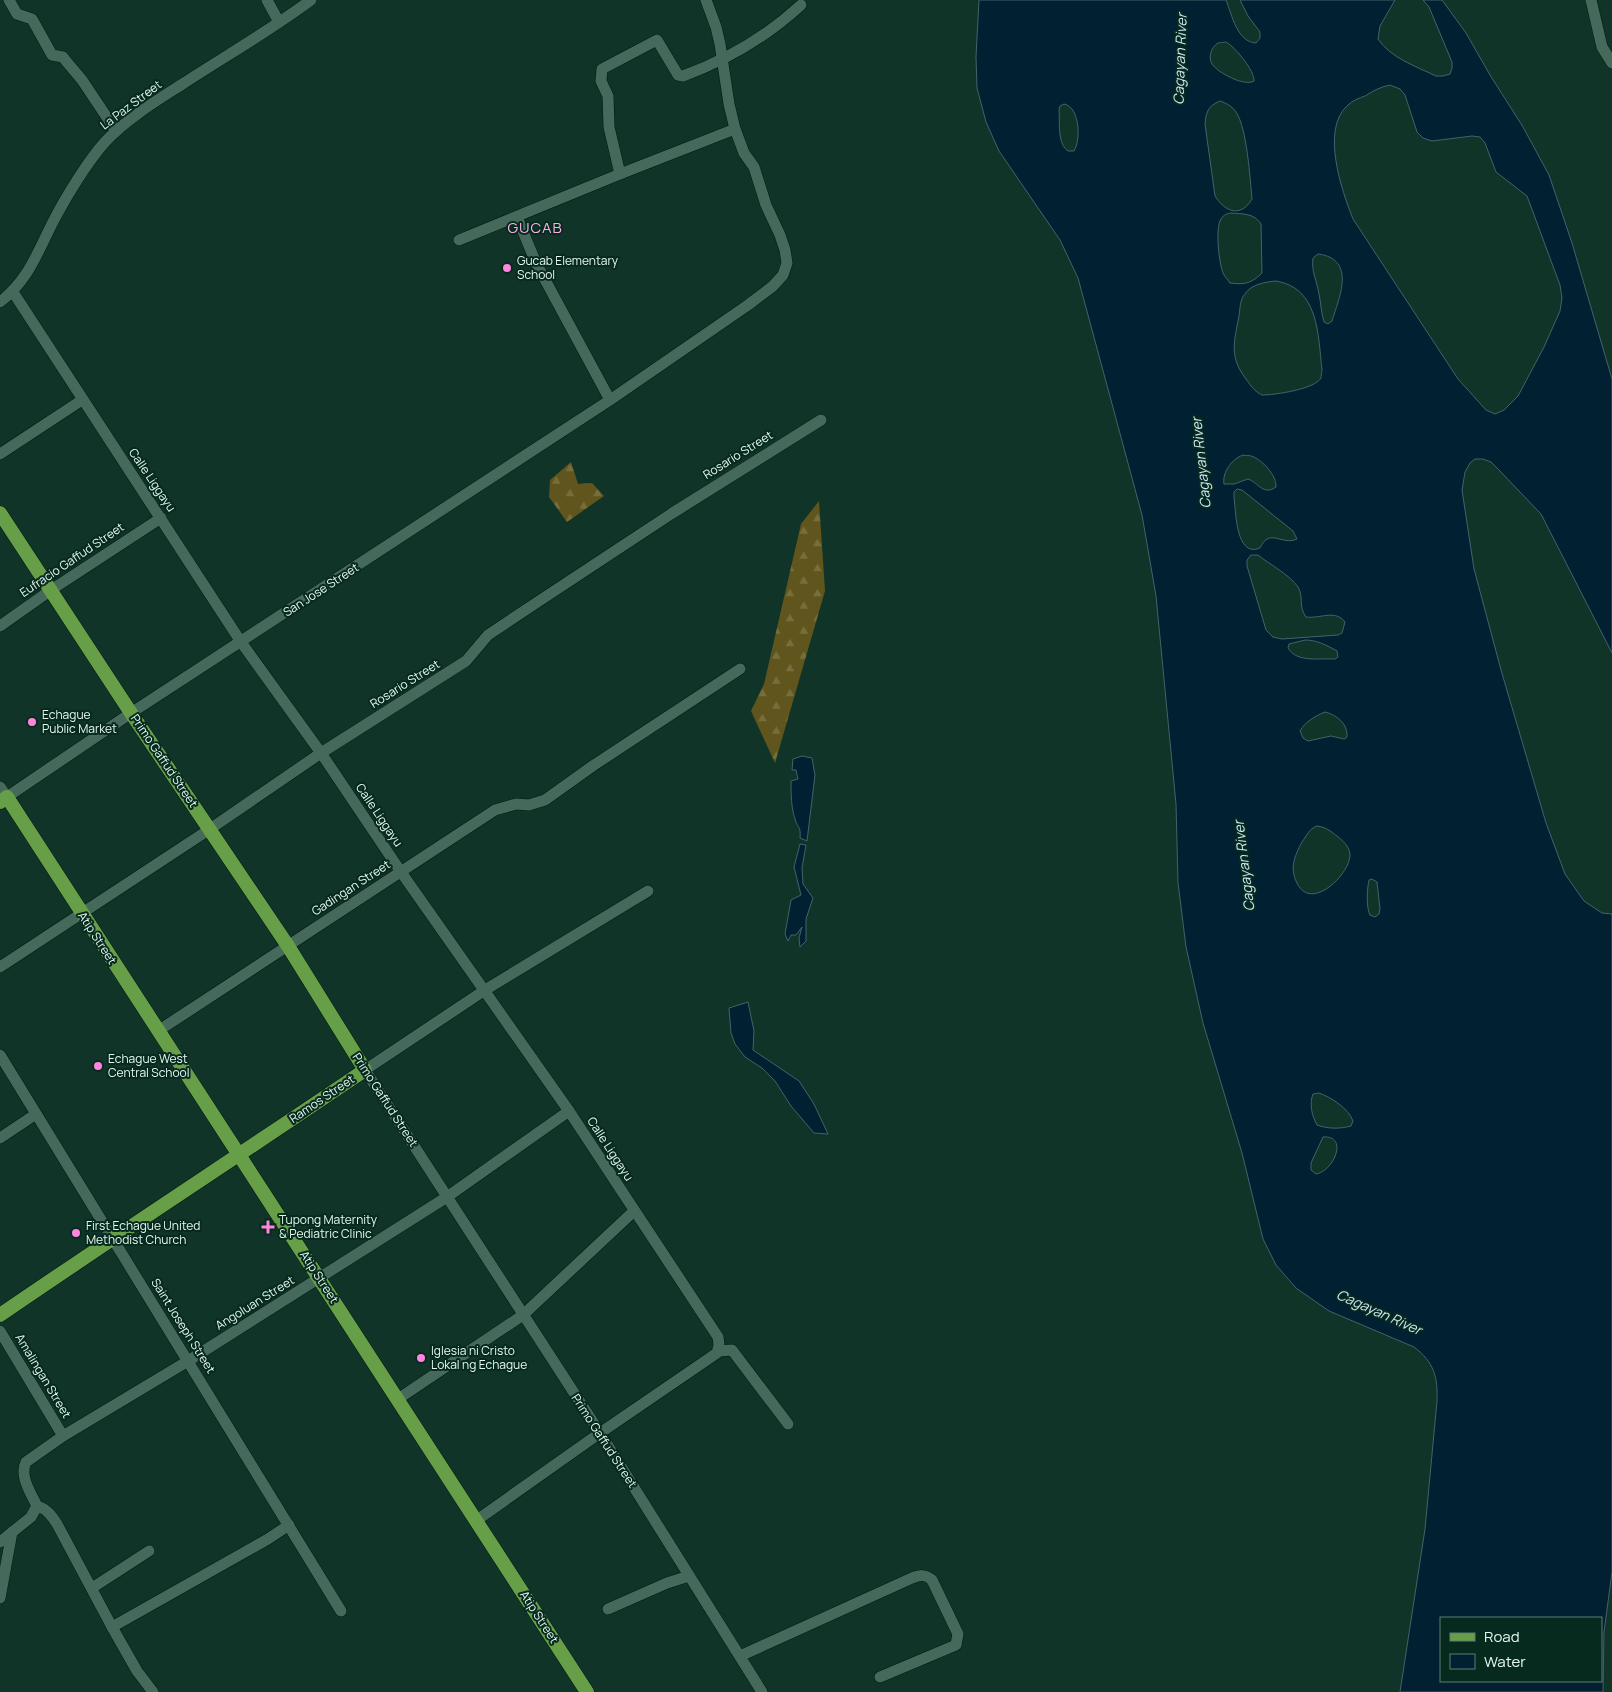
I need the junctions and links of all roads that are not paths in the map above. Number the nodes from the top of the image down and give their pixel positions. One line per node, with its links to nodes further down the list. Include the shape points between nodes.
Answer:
1 (9, 0): 11 (street, via 16,14 32,19 52,55 63,57 82,80)
2 (267, 0): 7 (street)
3 (311, 0): 7 (street, La Paz Street)
4 (706, 0): 8 (street, San Jose Street)
5 (1591, 0): 9 (street, via 1602,47)
6 (801, 6): 8 (street, via 780,24)
7 (279, 22): 11 (street, La Paz Street, via 160,98)
8 (723, 60): 10 (street, San Jose Street); 12 (street, via 680,76 655,40 602,69 601,81 608,96 609,127)
9 (1612, 63)
10 (735, 129): 12 (street); 18 (street, San Jose Street, via 744,153 754,167 785,250 787,263 783,275 748,305)
11 (116, 131): 15 (street, La Paz Street, via 104,142 74,185 35,261)
12 (620, 174): 13 (street)
13 (517, 217): 14 (street); 18 (street, via 536,263)
14 (459, 240)
15 (13, 292): 16 (street, La Paz Street); 17 (street, Calle Liggayu)
16 (0, 302)
17 (82, 400): 20 (street); 22 (street, Calle Liggayu)
18 (610, 400): 25 (street, San Jose Street)
19 (821, 420): 28 (street, Rosario Street, via 532,605 488,635 466,661)
20 (0, 454)
21 (0, 513): 23 (main road, Primo Gaffud Street)
22 (161, 518): 23 (street, Eufracio Gaffud Street); 25 (street, Calle Liggayu)
23 (51, 590): 24 (street, Eufracio Gaffud Street); 27 (main road, Primo Gaffud Street)
24 (0, 626)
25 (241, 642): 27 (street, San Jose Street); 28 (street, Calle Liggayu)
26 (740, 669): 31 (street, Gadingan Street, via 545,800 495,810)
27 (131, 713): 29 (street, San Jose Street); 30 (main road, Primo Gaffud Street)
28 (321, 754): 30 (street, Rosario Street); 31 (street, Calle Liggayu)
29 (2, 796): 33 (main road, Atip Street)
30 (210, 829): 33 (street, Rosario Street); 34 (main road, Primo Gaffud Street)
31 (401, 872): 34 (street, Gadingan Street); 36 (street, Calle Liggayu)
32 (648, 891): 36 (street, Ramos Street)
33 (82, 914): 35 (street, Rosario Street); 37 (main road, Atip Street)
34 (288, 946): 37 (street, Gadingan Street); 39 (main road, Primo Gaffud Street)
35 (0, 967)
36 (485, 990): 39 (street, Ramos Street); 40 (street, Calle Liggayu)
37 (158, 1031): 43 (main road, Atip Street)
38 (0, 1056): 41 (street, Saint Joseph Street)
39 (365, 1070): 43 (main road, Ramos Street); 44 (street, Primo Gaffud Street)
40 (569, 1111): 44 (street, Angoluan Street); 45 (street, Calle Liggayu)
41 (36, 1114): 42 (street); 46 (street, Saint Joseph Street)
42 (0, 1138)
43 (239, 1156): 46 (main road, Ramos Street); 47 (main road, Atip Street)
44 (447, 1197): 47 (street, Angoluan Street); 49 (street, Primo Gaffud Street)
45 (634, 1211): 49 (street); 51 (street, Calle Liggayu, via 718,1337)
46 (112, 1238): 48 (main road, Ramos Street); 52 (street, Saint Joseph Street)
47 (320, 1278): 52 (street, Angoluan Street); 53 (main road, Atip Street)
48 (0, 1314)
49 (523, 1315): 53 (street); 55 (street, Primo Gaffud Street)
50 (0, 1331): 56 (street, Amalingan Street)
51 (718, 1352): 54 (street, via 732,1350); 55 (street)
52 (188, 1361): 56 (street, Angoluan Street); 59 (street, Saint Joseph Street)
53 (398, 1399): 58 (main road, Atip Street)
54 (788, 1424)
55 (600, 1433): 58 (street); 63 (street, Primo Gaffud Street)
56 (63, 1436): 57 (street, Angoluan Street, via 26,1462 23,1470)
57 (37, 1506): 60 (street, via 31,1517); 64 (street, via 46,1510 58,1524)
58 (476, 1520): 72 (main road, Atip Street)
59 (289, 1525): 67 (street, Saint Joseph Street); 68 (street)
60 (12, 1532): 61 (street); 65 (street)
61 (0, 1542)
62 (149, 1550): 64 (street)
63 (689, 1576): 66 (street); 69 (street, Primo Gaffud Street)
64 (92, 1588): 68 (street)
65 (0, 1598)
66 (608, 1609)
67 (342, 1611)
68 (112, 1627): 71 (street)
69 (740, 1656): 70 (street, via 912,1578 928,1576 958,1634 956,1645); 73 (street, Primo Gaffud Street)
70 (880, 1677)
71 (153, 1692)
72 (587, 1692)
73 (762, 1692)

